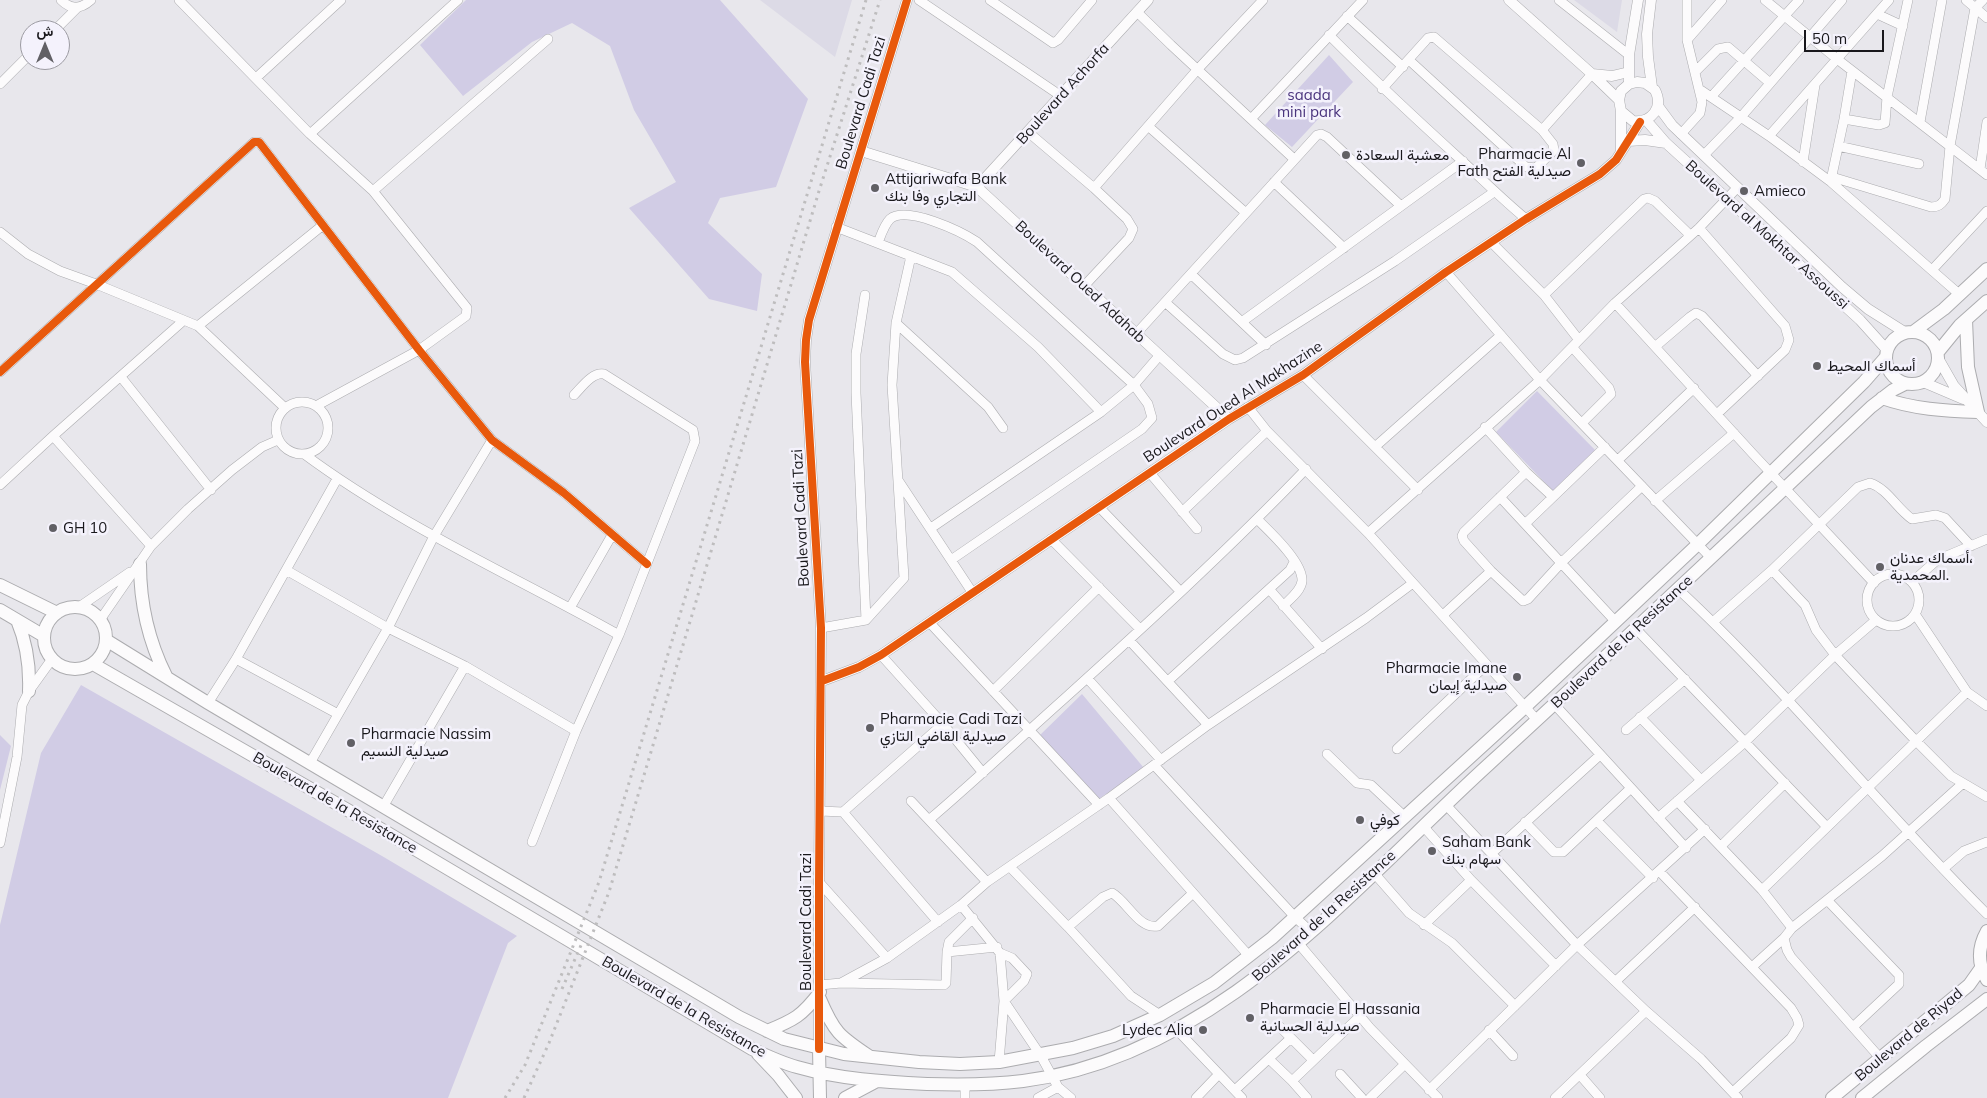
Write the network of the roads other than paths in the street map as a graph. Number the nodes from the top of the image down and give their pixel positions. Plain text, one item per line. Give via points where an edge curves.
1 (62, 0) edge
2 (179, 0) edge
3 (341, 0) edge
4 (458, 0) edge
5 (907, 0) edge
6 (919, 0) edge
7 (990, 0) edge
8 (1092, 0) edge
9 (1148, 0) edge
10 (1263, 0) edge
11 (1363, 0) edge
12 (1509, 0) edge
13 (1559, 0) edge
14 (1638, 0) edge
15 (1651, 0) edge
16 (1687, 0) edge
17 (1722, 0) edge
18 (1765, 0) edge
19 (1799, 0) edge
20 (1842, 0) edge
21 (1889, 0) edge
22 (1908, 0) edge
23 (1942, 0) edge
24 (1966, 0) edge
25 (1983, 0) edge
26 (85, 4) edge
27 (1975, 8) junction
28 (1137, 12) junction
29 (1877, 14) junction
30 (1784, 15) junction
31 (1347, 16) junction
32 (1987, 18) edge
33 (67, 20) edge
34 (1903, 26) junction
35 (1329, 35) junction
36 (1811, 37) junction
37 (548, 39) dead end
38 (1687, 40) junction
39 (1629, 55) junction
40 (1837, 60) junction
41 (1746, 61) junction
42 (1406, 63) junction
43 (20, 64) edge
44 (1198, 70) junction
45 (1852, 71) junction
46 (1629, 72) junction
47 (1695, 72) junction
48 (1592, 74) junction
49 (256, 78) junction
50 (1770, 83) junction
51 (0, 84) edge
52 (1629, 84) junction
53 (1815, 84) junction
54 (1652, 87) junction
55 (1382, 89) junction
56 (1699, 89) junction
57 (1061, 96) junction
58 (1711, 97) junction
59 (1888, 98) junction
60 (1618, 100) junction
61 (1658, 106) junction
62 (1621, 112) junction
63 (1741, 117) junction
64 (1251, 119) junction
65 (1844, 119) junction
66 (1643, 121) junction
67 (1920, 122) junction
68 (1987, 122) edge
69 (1148, 126) junction
70 (1542, 130) junction
71 (1028, 132) junction
72 (310, 134) junction
73 (1681, 134) junction
74 (1769, 136) junction
75 (1628, 141) junction
76 (1666, 143) junction
77 (1838, 146) junction
78 (1950, 146) junction
79 (861, 151) junction
80 (1621, 153) junction
81 (1704, 155) junction
82 (1294, 159) junction
83 (1463, 161) junction
84 (1803, 162) junction
85 (1919, 164) dead end
86 (1984, 172) edge
87 (1831, 179) junction
88 (1274, 182) junction
89 (977, 186) junction
90 (1094, 188) junction
91 (1737, 188) junction
92 (373, 191) junction
93 (1494, 192) junction
94 (1726, 199) junction
95 (1401, 206) junction
96 (1987, 211) edge
97 (1246, 213) junction
98 (1526, 219) junction
99 (323, 224) junction
100 (836, 227) junction
101 (1699, 228) junction
102 (0, 232) edge
103 (1690, 235) junction
104 (1491, 242) junction
105 (878, 243) junction
106 (1344, 248) junction
107 (911, 256) junction
108 (1987, 268) edge
109 (1932, 270) junction
110 (1446, 272) junction
111 (1191, 274) junction
112 (96, 284) junction
113 (1085, 285) junction
114 (1960, 294) junction
115 (866, 295) dead end
116 (1544, 296) junction
117 (1987, 301) edge
118 (1165, 302) junction
119 (1615, 303) junction
120 (1966, 320) junction
121 (184, 321) junction
122 (1243, 321) junction
123 (896, 323) junction
124 (198, 326) junction
125 (1910, 332) junction
126 (1136, 334) junction
127 (1501, 334) junction
128 (1579, 340) junction
129 (1266, 345) junction
130 (1656, 346) junction
131 (1573, 348) junction
132 (419, 350) junction
133 (1886, 354) junction
134 (1938, 355) junction
135 (1159, 356) junction
136 (0, 372) edge
137 (1303, 375) junction
138 (1758, 376) junction
139 (121, 377) junction
140 (1540, 380) junction
141 (1923, 382) junction
142 (1905, 384) junction
143 (1134, 385) junction
144 (1694, 388) junction
145 (574, 395) dead end
146 (1882, 398) junction
147 (1966, 400) junction
148 (316, 406) junction
149 (1248, 407) junction
150 (285, 408) junction
151 (1101, 412) junction
152 (1978, 412) junction
153 (1717, 414) junction
154 (1229, 419) junction
155 (1987, 422) edge
156 (1582, 423) junction
157 (1485, 427) junction
158 (1002, 428) dead end
159 (1267, 431) junction
160 (1734, 433) junction
161 (53, 436) junction
162 (278, 440) junction
163 (492, 440) junction
164 (1376, 446) junction
165 (1605, 446) junction
166 (304, 454) junction
167 (1618, 460) junction
168 (1306, 469) junction
169 (1526, 472) junction
170 (1150, 473) junction
171 (1771, 474) junction
172 (336, 479) junction
173 (898, 479) junction
174 (0, 485) edge
175 (1642, 486) junction
176 (1785, 489) junction
177 (211, 490) junction
178 (1418, 490) junction
179 (1500, 497) junction
180 (1553, 497) junction
181 (1655, 501) junction
182 (1099, 507) junction
183 (1182, 512) junction
184 (1257, 520) junction
185 (1526, 523) junction
186 (1818, 525) junction
187 (931, 528) junction
188 (1197, 529) dead end
189 (1368, 533) junction
190 (612, 535) junction
191 (434, 536) junction
192 (1051, 539) junction
193 (1987, 539) edge
194 (1698, 545) junction
195 (151, 546) junction
196 (1971, 546) junction
197 (1710, 558) junction
198 (951, 560) junction
199 (1294, 562) junction
200 (1562, 562) junction
201 (647, 564) junction
202 (138, 565) junction
203 (286, 570) junction
204 (1772, 570) junction
205 (1491, 571) junction
206 (1912, 582) junction
207 (1413, 583) junction
208 (1874, 583) junction
209 (0, 585) edge
210 (1099, 587) junction
211 (1269, 589) junction
212 (1678, 589) junction
213 (1180, 591) junction
214 (972, 592) junction
215 (1283, 606) junction
216 (79, 608) junction
217 (570, 608) junction
218 (0, 610) edge
219 (57, 613) junction
220 (1915, 614) junction
221 (1443, 615) junction
222 (18, 620) junction
223 (100, 620) junction
224 (866, 620) junction
225 (1876, 620) junction
226 (1615, 621) junction
227 (1714, 621) junction
228 (930, 622) junction
229 (388, 628) junction
230 (821, 628) junction
231 (1636, 629) junction
232 (1140, 630) junction
233 (619, 635) junction
234 (44, 636) junction
235 (106, 640) junction
236 (1129, 640) junction
237 (1322, 649) junction
238 (881, 655) junction
239 (1835, 655) junction
240 (52, 659) junction
241 (236, 659) junction
242 (93, 664) junction
243 (1486, 665) junction
244 (465, 666) junction
245 (166, 676) junction
246 (1086, 678) junction
247 (1685, 679) junction
248 (822, 681) junction
249 (1168, 681) junction
250 (993, 690) junction
251 (29, 691) junction
252 (1967, 692) junction
253 (1788, 699) junction
254 (208, 703) junction
255 (1555, 705) junction
256 (1987, 706) edge
257 (1525, 707) junction
258 (338, 714) junction
259 (1640, 718) junction
260 (1537, 720) junction
261 (943, 724) junction
262 (1208, 725) junction
263 (1030, 730) junction
264 (1626, 730) dead end
265 (576, 731) junction
266 (1746, 742) junction
267 (1917, 742) junction
268 (1398, 749) dead end
269 (1328, 754) dead end
270 (1600, 755) junction
271 (1157, 763) junction
272 (310, 764) junction
273 (983, 773) junction
274 (1701, 780) junction
275 (1785, 783) junction
276 (1962, 784) junction
277 (1630, 788) junction
278 (1870, 788) junction
279 (1986, 795) edge
280 (1109, 798) junction
281 (911, 801) dead end
282 (1677, 801) junction
283 (1099, 805) junction
284 (1446, 805) junction
285 (383, 807) junction
286 (820, 811) junction
287 (843, 812) junction
288 (1405, 816) junction
289 (1658, 818) junction
290 (930, 819) junction
291 (1597, 821) junction
292 (1525, 822) junction
293 (1423, 826) junction
294 (1827, 827) junction
295 (1705, 829) junction
296 (1908, 833) junction
297 (532, 842) dead end
298 (1987, 842) edge
299 (0, 844) edge
300 (1721, 846) junction
301 (1686, 848) junction
302 (1492, 853) junction
303 (1010, 867) junction
304 (1943, 869) junction
305 (1374, 873) junction
306 (1656, 875) junction
307 (1471, 880) junction
308 (819, 882) junction
309 (987, 882) junction
310 (1762, 890) junction
311 (1192, 894) junction
312 (1828, 901) junction
313 (962, 905) junction
314 (1695, 907) junction
315 (1987, 914) edge
316 (1294, 916) junction
317 (973, 918) junction
318 (938, 922) junction
319 (1424, 925) junction
320 (1068, 927) junction
321 (1792, 928) junction
322 (1987, 931) edge
323 (1311, 932) junction
324 (1784, 938) junction
325 (1299, 944) junction
326 (1577, 945) junction
327 (998, 950) junction
328 (947, 952) junction
329 (1249, 956) junction
330 (887, 958) junction
331 (1556, 966) junction
332 (1752, 967) junction
333 (1984, 974) edge
334 (1616, 981) junction
335 (841, 983) junction
336 (820, 992) junction
337 (1987, 999) edge
338 (1004, 1001) junction
339 (1515, 1006) junction
340 (1646, 1011) junction
341 (1160, 1014) junction
342 (1360, 1016) junction
343 (1278, 1025) dead end
344 (1853, 1027) junction
345 (1176, 1029) junction
346 (1490, 1030) junction
347 (767, 1031) junction
348 (1291, 1038) junction
349 (752, 1049) junction
350 (819, 1049) junction
351 (1041, 1056) junction
352 (1513, 1056) dead end
353 (871, 1058) junction
354 (1881, 1059) junction
355 (1270, 1060) junction
356 (1313, 1060) junction
357 (999, 1062) junction
358 (1404, 1065) junction
359 (820, 1072) junction
360 (1219, 1074) junction
361 (1340, 1074) dead end
362 (1580, 1075) junction
363 (877, 1080) junction
364 (1292, 1080) junction
365 (1054, 1081) junction
366 (1235, 1090) junction
367 (1429, 1090) junction
368 (965, 1092) edge
369 (1736, 1095) edge
370 (796, 1098) edge
371 (820, 1098) edge
372 (845, 1098) edge
373 (1038, 1098) edge
374 (1071, 1098) edge
375 (1196, 1098) edge
376 (1242, 1098) edge
377 (1307, 1098) edge
378 (1362, 1098) edge
379 (1370, 1098) edge
380 (1438, 1098) edge
381 (1555, 1098) edge
382 (1600, 1098) edge
383 (1832, 1098) edge
384 (1862, 1098) edge

1 - 26 street via 66,5
2 - 49 street
3 - 49 street
4 - 72 street
5 - 79 street, Boulevard Cadi Tazi
6 - 57 street
7 - 8 street via 1053,43
9 - 28 street, Boulevard Achorfa
10 - 44 street
11 - 31 street
12 - 48 street
13 - 39 street
14 - 39 street
15 - 54 street via 1647,34
16 - 38 street
17 - 38 street
18 - 30 street
19 - 30 street
20 - 36 street
21 - 29 street
22 - 34 street
23 - 67 street
24 - 27 street
25 - 27 street
26 - 33 street
27 - 32 street
27 - 78 street
28 - 44 street
28 - 57 street, Boulevard Achorfa
29 - 34 street
29 - 40 street
30 - 36 street
30 - 41 street
31 - 35 street
31 - 42 street
34 - 59 street
35 - 55 street
35 - 64 street
36 - 40 street
36 - 50 street
37 - 92 street
38 - 47 street
39 - 46 street
40 - 45 street
40 - 53 street
41 - 47 street via 1728,47 1722,47
41 - 50 street
41 - 58 street
42 - 55 street
42 - 70 street via 1428,38 1434,37
42 - 70 street via 1529,168 1536,168 1554,150
43 - 51 street
44 - 64 street
44 - 69 street
45 - 59 street
45 - 65 street
46 - 48 street via 1612,76
46 - 52 street
47 - 56 street
48 - 60 street
48 - 70 street
49 - 72 street
50 - 63 street
52 - 54 street via 1645,83
52 - 60 street
53 - 74 street
53 - 84 street
54 - 61 street via 1657,94
55 - 83 street
56 - 58 street
56 - 73 street via 1700,113
57 - 71 street, Boulevard Achorfa
58 - 63 street
59 - 65 street via 1882,125
59 - 67 street
60 - 62 street
61 - 66 street via 1654,115
61 - 73 street, Boulevard al Mokhtar Assoussi
62 - 66 street via 1633,121
62 - 80 street
63 - 74 street
63 - 81 street
64 - 82 street
65 - 77 street
66 - 75 street, Boulevard Oued Al Makhazine
66 - 76 street, Boulevard al Mokhtar Assoussi
67 - 78 street
68 - 86 street
69 - 90 street
69 - 97 street
71 - 89 street, Boulevard Achorfa
71 - 90 street
72 - 92 street
73 - 81 street, Boulevard al Mokhtar Assoussi
74 - 84 street
75 - 76 street
75 - 80 street, Boulevard Oued Al Makhazine
76 - 94 street, Boulevard al Mokhtar Assoussi
77 - 85 street
77 - 87 street
78 - 86 street
78 - 87 street via 1945,199 1938,207
79 - 89 street, Boulevard Oued Adahab
79 - 100 street, Boulevard Cadi Tazi
80 - 98 street, Boulevard Oued Al Makhazine via 1600,174
81 - 91 street, Boulevard al Mokhtar Assoussi
82 - 88 street
82 - 95 street via 1317,135 1324,134
83 - 93 street
83 - 95 street
84 - 87 street
87 - 109 street
88 - 97 street
88 - 106 street
89 - 113 street, Boulevard Oued Adahab
90 - 113 street via 1127,219 1133,229 1129,238
91 - 94 street
91 - 125 street, Boulevard al Mokhtar Assoussi via 1868,309
92 - 132 street via 467,308 466,316
93 - 98 street
93 - 129 street
94 - 101 street
94 - 133 street, Boulevard al Mokhtar Assoussi via 1860,320
95 - 106 street
96 - 109 street
97 - 111 street
98 - 104 street, Boulevard Oued Al Makhazine
99 - 112 street via 259,142 254,142
99 - 124 street
99 - 132 street
100 - 105 street
100 - 230 street, Boulevard Cadi Tazi via 809,320 805,362
101 - 103 street
101 - 138 street via 1789,333 1785,350
102 - 112 street via 28,254 60,271
103 - 116 street via 1655,202 1644,199
103 - 119 street
104 - 110 street, Boulevard Oued Al Makhazine
104 - 116 street
105 - 107 street
105 - 143 street via 885,227 896,216 918,217 964,234 977,242
106 - 122 street
107 - 123 street
107 - 151 street via 952,272 1038,347
108 - 114 main road
109 - 114 street
110 - 127 street
110 - 137 street, Boulevard Oued Al Makhazine
111 - 118 street
111 - 122 street
112 - 121 street
112 - 136 street
113 - 126 street, Boulevard Oued Adahab
114 - 125 main road
115 - 224 street via 856,354
116 - 128 street
117 - 120 main road
118 - 126 street
118 - 129 street via 1229,358 1243,358
119 - 128 street
119 - 130 street
120 - 134 main road
120 - 152 main road via 1968,367
121 - 124 street
121 - 139 street
122 - 129 street
123 - 158 street via 988,407
123 - 173 street via 892,385
124 - 150 street
125 - 133 main road via 1891,342
125 - 134 main road via 1929,338
126 - 135 street, Boulevard Oued Adahab
127 - 140 street
127 - 164 street
128 - 131 street
130 - 138 street via 1696,313
130 - 144 street
131 - 140 street
131 - 156 street via 1611,394
132 - 148 street
132 - 163 street
133 - 142 main road via 1891,374
133 - 171 main road, Boulevard de la Resistance via 1864,382
134 - 141 main road via 1934,372
134 - 147 street via 1954,386
135 - 143 street
135 - 154 street, Boulevard Oued Adahab
137 - 149 street, Boulevard Oued Al Makhazine
137 - 164 street
138 - 153 street
139 - 161 street
139 - 177 street
140 - 156 street
140 - 157 street
141 - 142 main road
141 - 147 street
142 - 146 main road, Boulevard de la Resistance
143 - 151 street
143 - 198 street via 1148,404 1152,418 1142,429
144 - 153 street
144 - 167 street
145 - 201 street via 594,375 604,374 693,430 695,441
146 - 152 main road via 1926,409
146 - 176 main road, Boulevard de la Resistance
147 - 152 street
148 - 150 street via 297,403
148 - 166 street via 327,420 326,437 322,445
149 - 154 street, Boulevard Oued Al Makhazine
149 - 159 street
150 - 162 street via 276,424
151 - 187 street
152 - 155 street
153 - 160 street
154 - 170 street, Boulevard Oued Al Makhazine
156 - 165 street
157 - 169 street
157 - 178 street
159 - 168 street
159 - 183 street
160 - 171 street
160 - 181 street
161 - 174 street
161 - 195 street
162 - 166 street via 295,453
162 - 177 street via 251,455
163 - 190 street via 564,493
163 - 191 street
164 - 178 street
165 - 167 street
165 - 180 street
166 - 172 street
167 - 175 street
168 - 184 street
168 - 189 street
169 - 179 street
169 - 180 street
170 - 182 street, Boulevard Oued Al Makhazine
170 - 183 street
171 - 176 street
171 - 194 main road, Boulevard de la Resistance
172 - 191 street
172 - 203 street
173 - 187 street
173 - 224 street via 904,578
175 - 181 street
175 - 200 street
176 - 186 street
176 - 197 main road, Boulevard de la Resistance
177 - 195 street
178 - 189 street
179 - 185 street
179 - 205 street via 1462,536
180 - 185 street
181 - 194 street
182 - 192 street, Boulevard Oued Al Makhazine
182 - 213 street
183 - 188 street
184 - 199 street via 1289,552
184 - 213 street
185 - 200 street
186 - 196 street via 1858,487 1870,483 1881,489 1912,519 1936,515 1945,518
186 - 204 street
186 - 208 street
187 - 198 street
189 - 207 street
190 - 201 street
190 - 217 street
191 - 217 street
191 - 229 street
192 - 210 street
192 - 214 street, Boulevard Oued Al Makhazine
193 - 196 street
194 - 197 street
194 - 226 main road, Boulevard de la Resistance
195 - 202 street
196 - 206 street via 1937,560
197 - 212 main road, Boulevard de la Resistance
198 - 214 street
199 - 211 street via 1290,570
199 - 215 street via 1302,582
200 - 205 street via 1523,601
200 - 226 street
201 - 233 street
202 - 216 street
202 - 223 street
202 - 245 main road via 144,616
203 - 229 street
203 - 241 street
204 - 227 street
204 - 239 street via 1805,605 1816,630
205 - 221 street
206 - 208 street via 1893,574
206 - 220 street via 1919,601
207 - 221 street
207 - 237 street
208 - 225 street via 1867,599
209 - 219 main road
210 - 232 street
210 - 250 street
211 - 215 street
211 - 249 street
212 - 227 street
212 - 231 main road, Boulevard de la Resistance
213 - 232 street
214 - 228 street, Boulevard Oued Al Makhazine
215 - 237 street
216 - 219 main road
216 - 223 main road
217 - 233 street
218 - 222 main road
219 - 234 main road via 46,627
220 - 225 street via 1900,625 1891,626
220 - 252 street
221 - 243 street
222 - 234 main road
222 - 251 main road via 28,655
223 - 235 main road
224 - 230 street
225 - 239 street
226 - 257 main road, Boulevard de la Resistance
227 - 253 street
228 - 238 street, Boulevard Oued Al Makhazine
228 - 250 street
229 - 244 street
229 - 258 street
230 - 248 street, Boulevard Cadi Tazi
231 - 247 street
231 - 255 main road, Boulevard de la Resistance
232 - 236 street
233 - 265 street
234 - 240 main road
235 - 242 main road via 100,657
235 - 245 main road, Boulevard de la Resistance
236 - 246 street
236 - 249 street
237 - 262 street
238 - 248 street, Boulevard Oued Al Makhazine via 859,668
238 - 261 street
239 - 253 street
239 - 267 street
240 - 242 main road via 67,668 85,668
240 - 251 street
241 - 254 street
241 - 258 street
242 - 349 main road, Boulevard de la Resistance via 395,837
243 - 257 street
243 - 268 street
244 - 265 street
244 - 285 street
245 - 254 main road, Boulevard de la Resistance
246 - 263 street
246 - 271 street
247 - 259 street
247 - 266 street
248 - 286 street, Boulevard Cadi Tazi
249 - 262 street
250 - 263 street
251 - 299 street via 22,705 17,757
252 - 256 street
252 - 267 street
253 - 266 street
253 - 278 street
254 - 272 main road, Boulevard de la Resistance
255 - 260 main road, Boulevard de la Resistance
255 - 270 street
257 - 260 street
257 - 288 main road, Boulevard de la Resistance
258 - 272 street
259 - 264 street
259 - 274 street
260 - 284 main road, Boulevard de la Resistance
261 - 273 street
261 - 287 street
262 - 271 street
263 - 273 street
263 - 283 street
265 - 297 street
266 - 274 street
266 - 275 street
267 - 276 street
267 - 278 street
269 - 288 street via 1357,783 1371,786
270 - 277 street
270 - 292 street
271 - 280 street
271 - 316 street
272 - 285 main road, Boulevard de la Resistance
273 - 290 street
274 - 282 street
275 - 294 street
275 - 300 street
276 - 279 street
276 - 296 street
277 - 289 street
277 - 291 street
278 - 294 street
278 - 296 street
280 - 283 street
280 - 311 street
281 - 290 street
282 - 289 street
282 - 295 street
283 - 303 street
284 - 293 main road, Boulevard de la Resistance
284 - 302 street
285 - 347 main road, Boulevard de la Resistance
286 - 287 street
286 - 308 street, Boulevard Cadi Tazi
287 - 318 street
288 - 316 main road, Boulevard de la Resistance
289 - 301 street
290 - 309 street
291 - 292 street via 1567,850 1558,853
291 - 306 street
292 - 302 street
293 - 305 main road, Boulevard de la Resistance
293 - 307 street
294 - 310 street
295 - 300 street
295 - 301 street
296 - 304 street
296 - 312 street
298 - 304 street via 1964,851
300 - 310 street
301 - 306 street
302 - 326 street
303 - 309 street
303 - 320 street
304 - 315 street
305 - 319 street
305 - 323 main road, Boulevard de la Resistance
306 - 314 street
306 - 326 street
307 - 319 street
307 - 331 street
308 - 330 street
308 - 336 street, Boulevard Cadi Tazi
309 - 313 street
310 - 321 street
311 - 320 street via 1158,926 1146,925 1112,893
311 - 329 street
312 - 321 street
312 - 344 street via 1899,975 1899,984
313 - 317 street
313 - 318 street
314 - 332 street
314 - 334 street
316 - 323 street
316 - 329 main road, Boulevard de la Resistance
317 - 327 street
317 - 328 street via 949,942
318 - 330 street
319 - 339 street via 1452,943
320 - 341 street via 1131,996
321 - 324 street
322 - 333 main road via 1980,948
323 - 325 main road, Boulevard de la Resistance
324 - 332 street
324 - 344 street via 1791,957
325 - 342 street
325 - 345 main road, Boulevard de la Resistance via 1245,987
326 - 331 street
326 - 334 street
327 - 328 street
327 - 338 street
327 - 338 street via 1012,958 1027,974
328 - 335 street via 944,985
329 - 341 main road, Boulevard de la Resistance via 1214,983
330 - 335 street
331 - 339 street
332 - 369 street via 1791,1008 1799,1025 1791,1038
333 - 354 main road, Boulevard de Riyad
334 - 340 street
335 - 336 street
336 - 347 main road via 798,1017
336 - 350 street, Boulevard Cadi Tazi
336 - 353 main road via 836,1031
337 - 384 main road, Boulevard de Riyad
338 - 351 street
338 - 357 street
339 - 346 street
340 - 362 street
340 - 369 street
341 - 351 main road, Boulevard de la Resistance via 1113,1036
342 - 356 street
342 - 358 street
343 - 348 street
344 - 354 street
345 - 360 street
345 - 365 main road, Boulevard de la Resistance
346 - 352 street
346 - 367 street
347 - 350 main road, Boulevard de la Resistance
348 - 355 street
348 - 356 street
349 - 359 main road, Boulevard de la Resistance via 796,1067
349 - 370 main road
350 - 353 main road, Boulevard de la Resistance
350 - 359 main road, Boulevard Cadi Tazi
351 - 357 main road, Boulevard de la Resistance
351 - 365 street
353 - 357 main road, Boulevard de la Resistance via 960,1064
354 - 383 main road, Boulevard de Riyad
355 - 364 street
355 - 366 street
356 - 364 street
358 - 367 street
358 - 379 street
359 - 363 main road, Boulevard de la Resistance
359 - 371 main road, Boulevard Cadi Tazi
360 - 366 street
360 - 375 street
361 - 378 street
362 - 381 street
362 - 382 street
363 - 368 main road, Boulevard de la Resistance
363 - 372 main road
364 - 377 street
365 - 368 main road, Boulevard de la Resistance via 1025,1081
365 - 373 street
365 - 374 street
366 - 376 street
367 - 380 street

